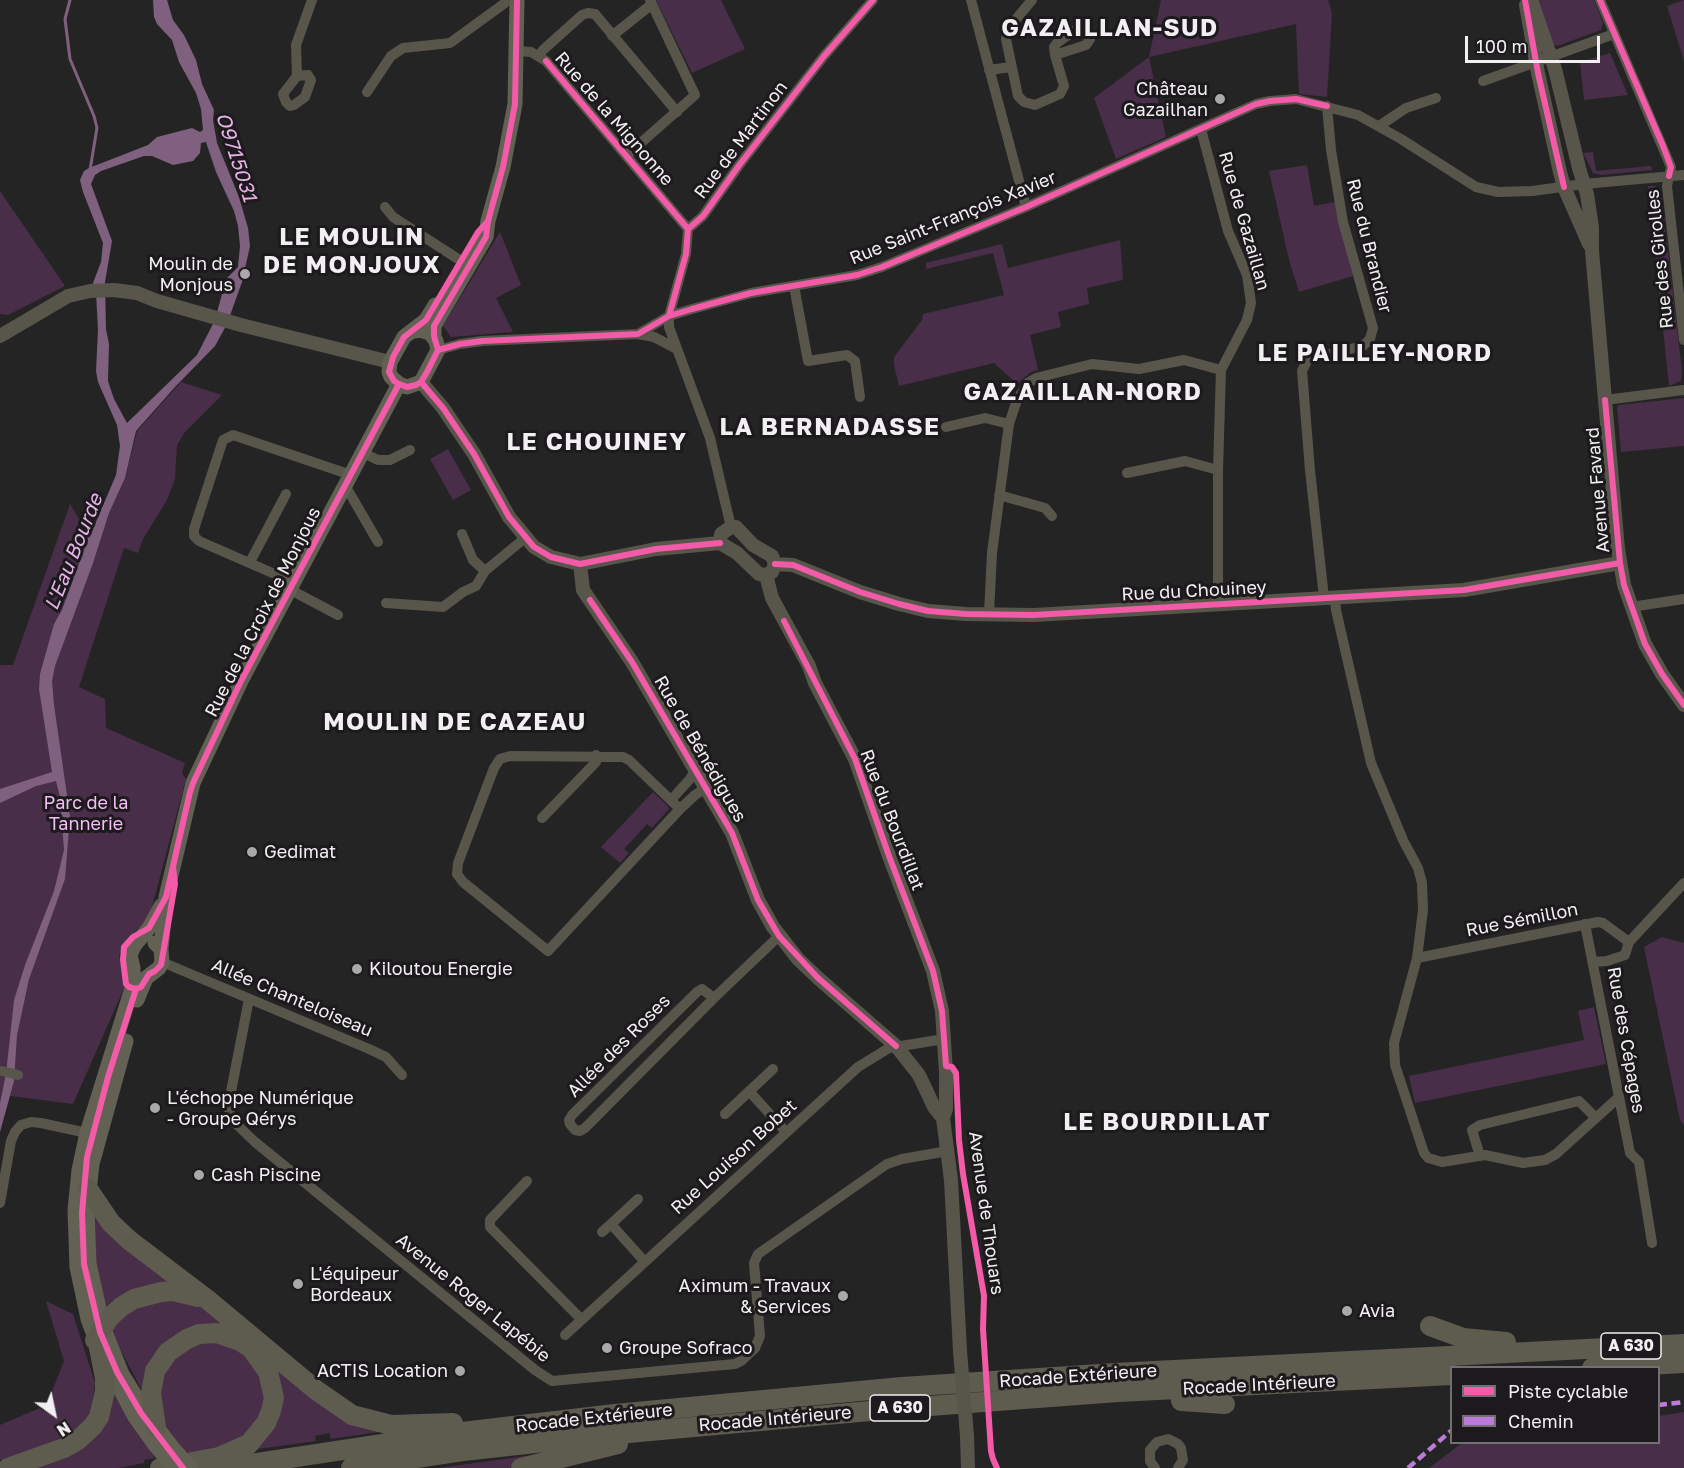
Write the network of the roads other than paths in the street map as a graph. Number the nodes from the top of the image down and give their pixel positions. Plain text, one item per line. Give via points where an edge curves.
1 (312, 0) edge
2 (873, 0) edge
3 (971, 0) edge
4 (1032, 0) edge
5 (1525, 0) edge
6 (1531, 0) edge
7 (1600, 0) edge
8 (510, 2) edge
9 (651, 2) edge
10 (1614, 34) junction
11 (612, 36) junction
12 (517, 51) junction
13 (1055, 55) dead end
14 (539, 56) junction
15 (1550, 57) junction
16 (1535, 62) junction
17 (1011, 67) junction
18 (989, 70) junction
19 (297, 76) dead end
20 (1483, 81) dead end
21 (367, 92) dead end
22 (1437, 98) dead end
23 (1327, 106) junction
24 (677, 112) junction
25 (1378, 126) junction
26 (1201, 129) junction
27 (626, 156) junction
28 (1684, 175) edge
29 (1669, 176) junction
30 (1584, 184) junction
31 (1564, 187) junction
32 (385, 207) dead end
33 (1026, 207) junction
34 (688, 229) junction
35 (1592, 251) junction
36 (465, 263) junction
37 (794, 286) junction
38 (1681, 286) edge
39 (669, 316) junction
40 (414, 331) junction
41 (638, 334) junction
42 (0, 336) edge
43 (1684, 340) edge
44 (436, 343) junction
45 (677, 350) junction
46 (390, 362) junction
47 (1221, 370) junction
48 (421, 382) junction
49 (399, 384) junction
50 (1684, 390) edge
51 (860, 397) dead end
52 (1605, 400) junction
53 (1009, 424) junction
54 (946, 427) dead end
55 (410, 450) dead end
56 (363, 453) junction
57 (1218, 470) junction
58 (1127, 473) dead end
59 (351, 475) junction
60 (344, 489) junction
61 (286, 494) dead end
62 (999, 495) junction
63 (1052, 516) dead end
64 (731, 527) junction
65 (462, 534) dead end
66 (525, 538) junction
67 (378, 542) dead end
68 (720, 543) junction
69 (249, 562) junction
70 (1620, 563) junction
71 (580, 564) junction
72 (776, 564) junction
73 (485, 571) junction
74 (766, 575) junction
75 (291, 586) junction
76 (1330, 598) junction
77 (1684, 599) edge
78 (386, 603) dead end
79 (1218, 604) junction
80 (1631, 607) junction
81 (989, 614) junction
82 (338, 615) dead end
83 (1684, 705) edge
84 (596, 755) junction
85 (695, 771) junction
86 (706, 788) junction
87 (671, 800) junction
88 (680, 809) junction
89 (542, 818) dead end
90 (1684, 883) edge
91 (166, 897) junction
92 (1585, 924) junction
93 (779, 936) junction
94 (139, 942) junction
95 (1629, 942) junction
96 (161, 956) junction
97 (1417, 958) junction
98 (1594, 962) junction
99 (133, 968) junction
100 (149, 974) junction
101 (714, 998) junction
102 (249, 999) junction
103 (944, 1039) junction
104 (896, 1046) junction
105 (773, 1069) dead end
106 (2, 1071) dead end
107 (18, 1074) dead end
108 (402, 1075) dead end
109 (749, 1091) junction
110 (1618, 1096) junction
111 (725, 1114) dead end
112 (943, 1118) junction
113 (1596, 1118) junction
114 (102, 1122) junction
115 (786, 1132) junction
116 (87, 1133) junction
117 (948, 1151) junction
118 (1480, 1156) junction
119 (527, 1181) dead end
120 (88, 1189) junction
121 (638, 1198) dead end
122 (0, 1203) edge
123 (611, 1224) junction
124 (602, 1232) dead end
125 (1652, 1243) dead end
126 (644, 1261) junction
127 (208, 1300) junction
128 (580, 1319) junction
129 (1430, 1326) dead end
130 (564, 1335) dead end
131 (99, 1338) junction
132 (1684, 1344) edge
133 (1579, 1349) junction
134 (1170, 1357) dead end
135 (1684, 1364) edge
136 (1638, 1366) edge
137 (1089, 1375) junction
138 (1450, 1375) edge
139 (1047, 1397) junction
140 (1225, 1404) dead end
141 (758, 1420) junction
142 (482, 1430) junction
143 (159, 1438) junction
144 (8, 1468) edge
145 (160, 1468) edge
146 (174, 1468) edge
147 (190, 1468) edge
148 (224, 1468) edge
149 (351, 1468) edge
150 (521, 1468) edge
151 (968, 1468) edge
152 (1155, 1468) edge
153 (1178, 1468) edge

1 - 19 street via 296,45
2 - 34 street, Rue de Martinon via 824,56 703,216
3 - 18 street
4 - 17 street via 1007,31
5 - 16 street, Avenue Favard
6 - 15 street, Avenue Favard
7 - 10 street, Rue des Girolles
8 - 12 main road
8 - 21 street via 450,43 403,48 391,56
9 - 11 street
9 - 24 street via 695,95
10 - 15 street
10 - 29 street, Rue des Girolles via 1671,167
11 - 14 street via 595,14 588,12
11 - 24 street
12 - 14 street, Rue de la Mignonne
12 - 36 main road via 514,114 503,167 488,221 478,232
13 - 17 street via 1064,86 1060,94 1035,105 1018,96
14 - 27 street, Rue de la Mignonne
15 - 16 street
15 - 30 street, Avenue Favard
16 - 20 street
16 - 31 street, Avenue Favard
17 - 18 street
18 - 33 street
22 - 25 street via 1406,108
23 - 25 street, Rue Saint-François Xavier
23 - 26 street, Rue Saint-François Xavier via 1296,99 1270,101
23 - 76 street, Rue du Brandier via 1343,222 1372,328 1370,339 1363,346 1308,359 1302,371 1310,470
24 - 27 street
25 - 31 street, Rue Saint-François Xavier via 1476,187 1498,192
26 - 33 street, Rue Saint-François Xavier
26 - 47 street, Rue de Gazaillan via 1228,231 1251,291 1248,320
27 - 34 street, Rue de la Mignonne
28 - 29 street, Rue Saint-François Xavier
29 - 30 street, Rue Saint-François Xavier
29 - 38 street, Rue des Girolles via 1667,186
30 - 31 street, Rue Saint-François Xavier
30 - 35 street, Avenue Favard
31 - 35 street, Avenue Favard
32 - 36 street via 393,217
33 - 37 street, Rue Saint-François Xavier via 882,267
34 - 39 street via 686,254
35 - 52 street, Avenue Favard
36 - 40 main road via 426,321
36 - 44 main road via 435,326
37 - 39 street, Rue Saint-François Xavier
37 - 51 street via 808,361 847,355 855,361
38 - 43 street, Rue des Girolles
39 - 41 street, Rue Saint-François Xavier
39 - 45 street
40 - 44 main road via 426,331
40 - 46 main road via 404,337
41 - 44 street, Rue Saint-François Xavier
41 - 45 street, Rue Saint-François Xavier via 654,337
42 - 46 street via 68,296 137,292 241,325
44 - 48 main road
45 - 64 street via 710,438
46 - 49 main road via 389,372
47 - 53 street via 1184,360 1139,369 1082,366 1028,383
47 - 57 street, Rue de Gazaillan
48 - 49 main road via 410,387
48 - 66 street via 458,429
49 - 56 main road, Rue de la Croix de Monjous
50 - 52 street
52 - 70 street, Avenue Favard
53 - 54 street via 985,418
53 - 62 street
55 - 56 street via 390,460 378,460
56 - 59 main road, Rue de la Croix de Monjous
57 - 58 street via 1185,461
57 - 79 street, Rue de Gazaillan
59 - 60 main road, Rue de la Croix de Monjous
59 - 69 street via 237,437 226,437 193,532 199,541
60 - 67 street
60 - 75 main road, Rue de la Croix de Monjous
61 - 69 street
62 - 63 street via 1045,508
62 - 81 street
64 - 68 street via 721,534
64 - 72 street via 772,556
65 - 73 street via 473,560
66 - 71 street via 551,557
66 - 73 street
68 - 71 street via 656,549
68 - 74 street via 759,574
69 - 75 street
70 - 76 street, Rue du Chouiney via 1464,590
70 - 80 street, Avenue Favard
71 - 85 street, Rue de Bénédigues via 583,590 632,662
72 - 74 street
72 - 81 street, Rue du Chouiney via 793,565 822,579 899,604 951,614
73 - 78 street via 477,586 443,607
74 - 103 street, Rue du Bourdillat via 772,598 855,759 933,971
75 - 82 street
75 - 91 main road, Rue de la Croix de Monjous via 194,783
76 - 79 street, Rue du Chouiney
76 - 97 street, Rue du Brandier via 1371,763 1422,883
77 - 80 street
79 - 81 street, Rue du Chouiney
80 - 83 street, Avenue Favard via 1645,644
84 - 87 street via 629,760
84 - 88 street via 500,759 458,863 457,874 463,882 548,951
84 - 89 street via 596,762
85 - 86 street, Rue de Bénédigues
85 - 87 street
86 - 88 street
86 - 93 street, Rue de Bénédigues via 737,844 758,900
87 - 88 street
90 - 95 street, Rue des Cépages
91 - 94 main road, Rue de la Croix de Monjous
91 - 96 main road, Rue de la Croix de Monjous
92 - 95 street, Rue Sémillon via 1603,923
92 - 97 street, Rue Sémillon
92 - 98 street
93 - 101 street, Allée des Roses
93 - 104 street, Rue de Bénédigues via 818,978
94 - 96 main road via 150,940
94 - 99 main road via 130,955
95 - 98 street, Rue des Cépages via 1625,955
96 - 100 main road via 159,968
96 - 102 street, Allée Chanteloiseau
97 - 118 street, Rue du Brandier via 1394,1043 1395,1065 1428,1158 1442,1162
98 - 110 street, Rue des Cépages
99 - 100 main road
99 - 116 main road via 133,985
100 - 114 main road
101 - 101 street, Allée des Roses via 585,1128 575,1130 570,1124 572,1115 697,992 702,989
102 - 108 street, Allée Chanteloiseau via 369,1048 386,1057
102 - 117 street, Avenue Roger Lapébie via 228,1107 233,1121 552,1381 741,1361 755,1348 760,1336 754,1263 758,1254 887,1164
103 - 104 street, Rue Louison Bobet
103 - 112 street, Avenue de Thouars
104 - 112 street, Rue de Bénédigues via 919,1075
104 - 115 street, Rue Louison Bobet via 858,1067
105 - 109 street
106 - 107 street
109 - 111 street
109 - 115 street
110 - 113 street
110 - 125 street, Rue des Cépages via 1630,1153 1639,1162
112 - 117 street, Avenue de Thouars
113 - 118 street via 1545,1160 1523,1163 1494,1155
113 - 118 street via 1579,1101 1480,1125 1472,1130
114 - 116 street
114 - 120 main road
115 - 126 street, Rue Louison Bobet
116 - 122 street via 41,1123 21,1125 11,1141
116 - 131 main road via 75,1210 76,1258 80,1283
117 - 151 street, Avenue de Thouars, bridge
119 - 128 street via 490,1220 490,1227
120 - 127 highway via 117,1229
120 - 131 main road via 89,1263
121 - 123 street
123 - 124 street
123 - 126 street
126 - 128 street, Rue Louison Bobet
127 - 131 highway via 173,1291 134,1299 121,1306
127 - 142 highway via 352,1415 391,1425 462,1423
128 - 130 street, Rue Louison Bobet
129 - 133 highway via 1462,1338 1553,1340
131 - 143 main road
131 - 143 main road via 135,1417
131 - 144 highway via 105,1391 93,1426 63,1448
132 - 133 highway, Rocade Extérieure / A 630
133 - 137 highway, Rocade Extérieure / A 630
134 - 137 highway via 1112,1363
135 - 136 highway, A 630
137 - 142 highway, Rocade Extérieure / A 630 via 777,1398
138 - 139 highway, Rocade Intérieure / A 630
139 - 140 highway
139 - 141 highway, Rocade Intérieure / A 630
141 - 149 highway, Rocade Intérieure / A 630 via 463,1451
141 - 150 highway via 620,1444
142 - 148 highway, Rocade Extérieure / A 630
143 - 145 highway via 151,1393 155,1371 168,1352 187,1339 217,1333 240,1341 256,1354 268,1372 274,1398 266,1423 249,1444 219,1456
143 - 146 main road, bridge
143 - 147 main road, bridge
152 - 153 street via 1150,1450 1157,1442 1168,1439 1181,1448 1183,1460

